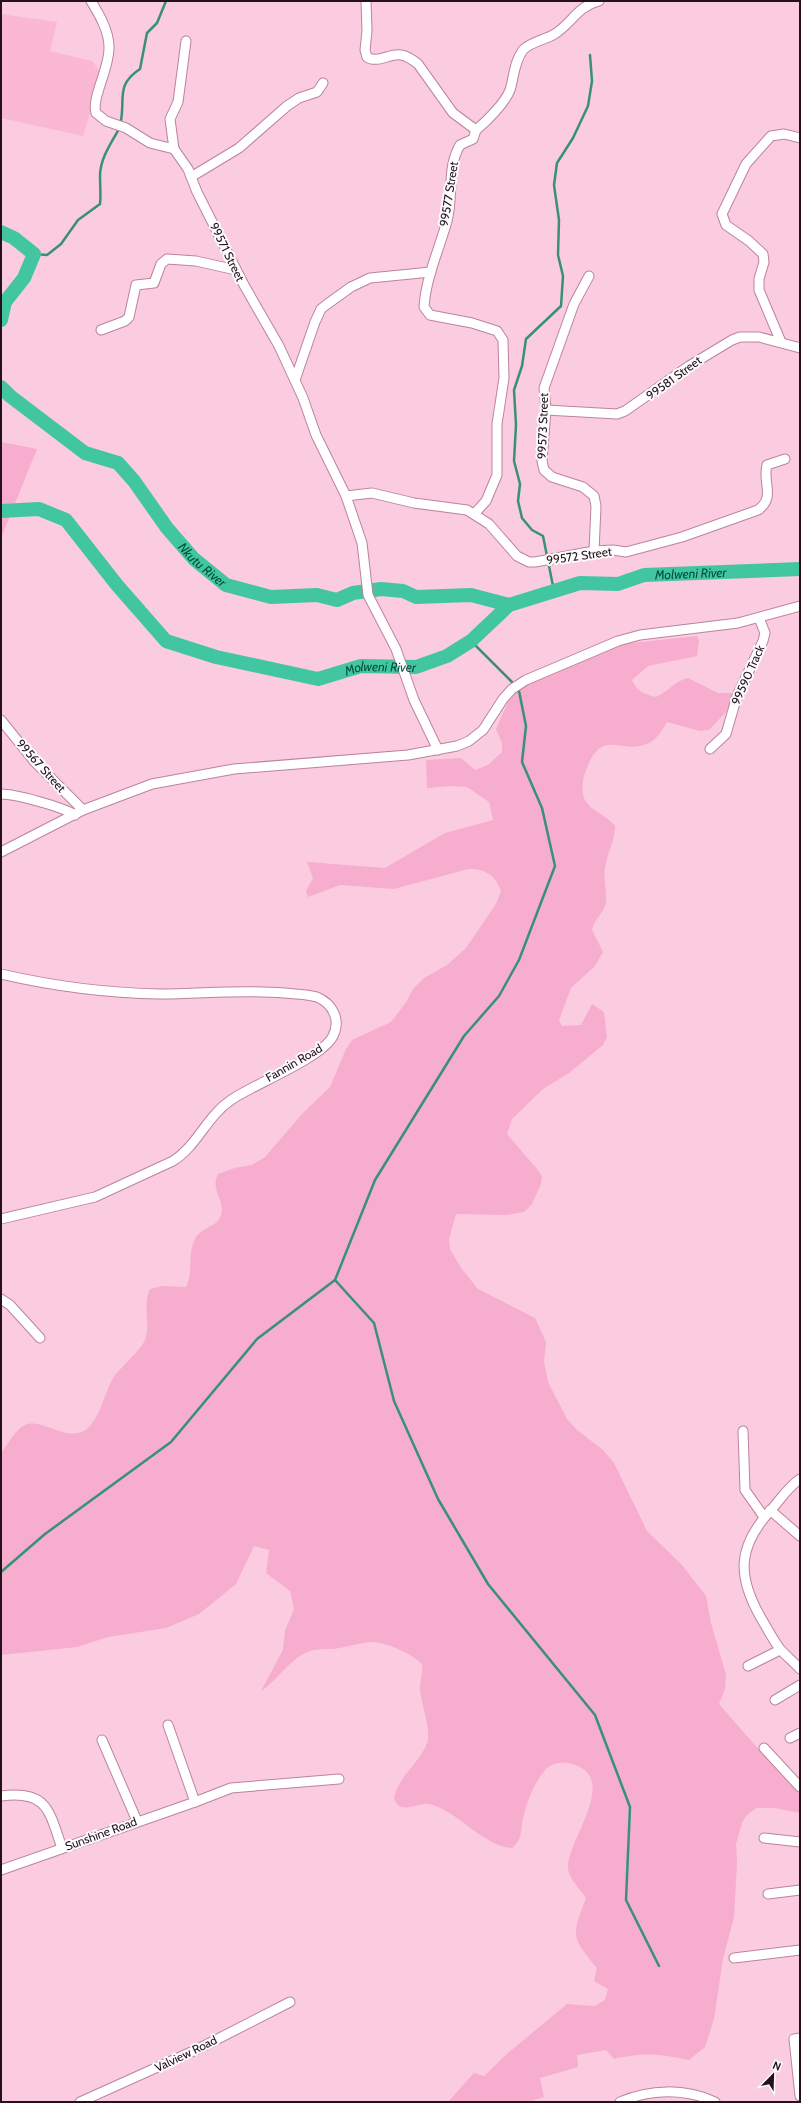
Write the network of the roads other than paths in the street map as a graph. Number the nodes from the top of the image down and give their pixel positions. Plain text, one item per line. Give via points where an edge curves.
1 (92, 1) edge
2 (366, 1) edge
3 (599, 1) edge
4 (186, 41) dead end
5 (323, 83) dead end
6 (476, 130) junction
7 (800, 138) edge
8 (174, 149) junction
9 (191, 177) junction
10 (236, 270) junction
11 (431, 272) junction
12 (588, 276) dead end
13 (101, 330) dead end
14 (781, 342) junction
15 (800, 348) edge
16 (294, 380) junction
17 (546, 410) junction
18 (785, 459) dead end
19 (346, 496) junction
20 (474, 513) junction
21 (594, 551) junction
22 (800, 606) edge
23 (759, 618) junction
24 (1, 720) edge
25 (710, 748) dead end
26 (438, 750) junction
27 (1, 794) edge
28 (79, 812) junction
29 (1, 852) edge
30 (1, 974) edge
31 (1, 1219) edge
32 (1, 1299) edge
33 (40, 1338) dead end
34 (743, 1430) dead end
35 (800, 1479) edge
36 (767, 1514) junction
37 (800, 1536) edge
38 (780, 1650) junction
39 (748, 1666) dead end
40 (800, 1669) edge
41 (800, 1685) edge
42 (776, 1700) dead end
43 (168, 1725) dead end
44 (800, 1733) edge
45 (790, 1738) dead end
46 (102, 1740) dead end
47 (764, 1748) dead end
48 (339, 1779) dead end
49 (800, 1787) edge
50 (1, 1796) edge
51 (194, 1799) junction
52 (137, 1821) junction
53 (764, 1838) dead end
54 (800, 1842) edge
55 (62, 1848) junction
56 (1, 1870) edge
57 (800, 1890) edge
58 (768, 1894) dead end
59 (800, 1950) edge
60 (734, 1958) dead end
61 (290, 2002) dead end
62 (797, 2039) edge
63 (800, 2096) edge
64 (80, 2102) edge
65 (620, 2102) edge
66 (715, 2102) edge

1 - 8 street via 110,45 106,70 95,100 96,113 106,121 126,128 150,143
2 - 6 street via 367,57 376,60 401,55 414,61 453,113
3 - 6 street, 99577 Street via 582,7 555,34 523,50 515,66 509,92
4 - 8 street via 178,102 170,119
5 - 9 street via 317,92 299,98 287,106 239,148
6 - 11 street, 99577 Street via 472,139 462,143 456,152 450,177 448,217
7 - 14 street via 784,134 771,136 746,164 722,216 730,229 763,254 759,290
8 - 9 street, 99571 Street
9 - 10 street, 99571 Street
10 - 13 street via 196,261 167,259 161,264 154,283 136,285 129,316 122,322
10 - 16 street, 99571 Street via 279,346
11 - 16 street via 370,278 326,305 321,309 315,322
11 - 20 street, 99577 Street via 424,307 427,313 472,323 497,332 501,336 504,378 497,424 497,475 486,501
12 - 17 street, 99573 Street via 574,304 546,380
14 - 15 street, 99581 Street
14 - 17 street, 99581 Street via 747,336 732,340 689,366 626,411 617,414
16 - 19 street, 99571 Street via 316,435
17 - 21 street, 99573 Street via 542,466 552,477 583,487 594,496
18 - 21 street, 99572 Street via 767,465 769,495 758,510 667,542 626,552
19 - 20 street, 99572 Street via 372,493 414,503 459,508
19 - 26 street, 99571 Street via 362,543 367,591
20 - 21 street, 99572 Street via 489,524 517,556 529,562 578,556
22 - 23 street
23 - 25 street, 99590 Track via 765,633 763,641 737,696 726,734
23 - 26 street via 720,626 640,635 618,641 526,680 503,699 484,730 469,741
24 - 28 street, 99567 Street
26 - 28 street via 408,755 226,771 152,784
27 - 28 street, 99567 Street
28 - 29 street
30 - 31 street, Fannin Road via 55,986 126,992 271,992 305,995 316,997 329,1005 336,1019 336,1027 328,1043 230,1100 212,1116 184,1152 173,1161 95,1197
32 - 33 street via 10,1305
34 - 36 street via 745,1490
35 - 36 street
36 - 37 street
36 - 38 street via 751,1534 745,1554 746,1588
38 - 39 street
38 - 40 street
41 - 42 street
43 - 51 street
44 - 45 street
46 - 52 street
47 - 49 street
48 - 51 street, Sunshine Road via 231,1788
50 - 55 street via 23,1795 43,1804 51,1816
51 - 52 street, Sunshine Road
52 - 55 street, Sunshine Road
53 - 54 street
55 - 56 street, Sunshine Road
57 - 58 street
59 - 60 street
61 - 64 street, Valview Road via 200,2048
62 - 63 street
65 - 66 street via 645,2093 658,2092 693,2095

